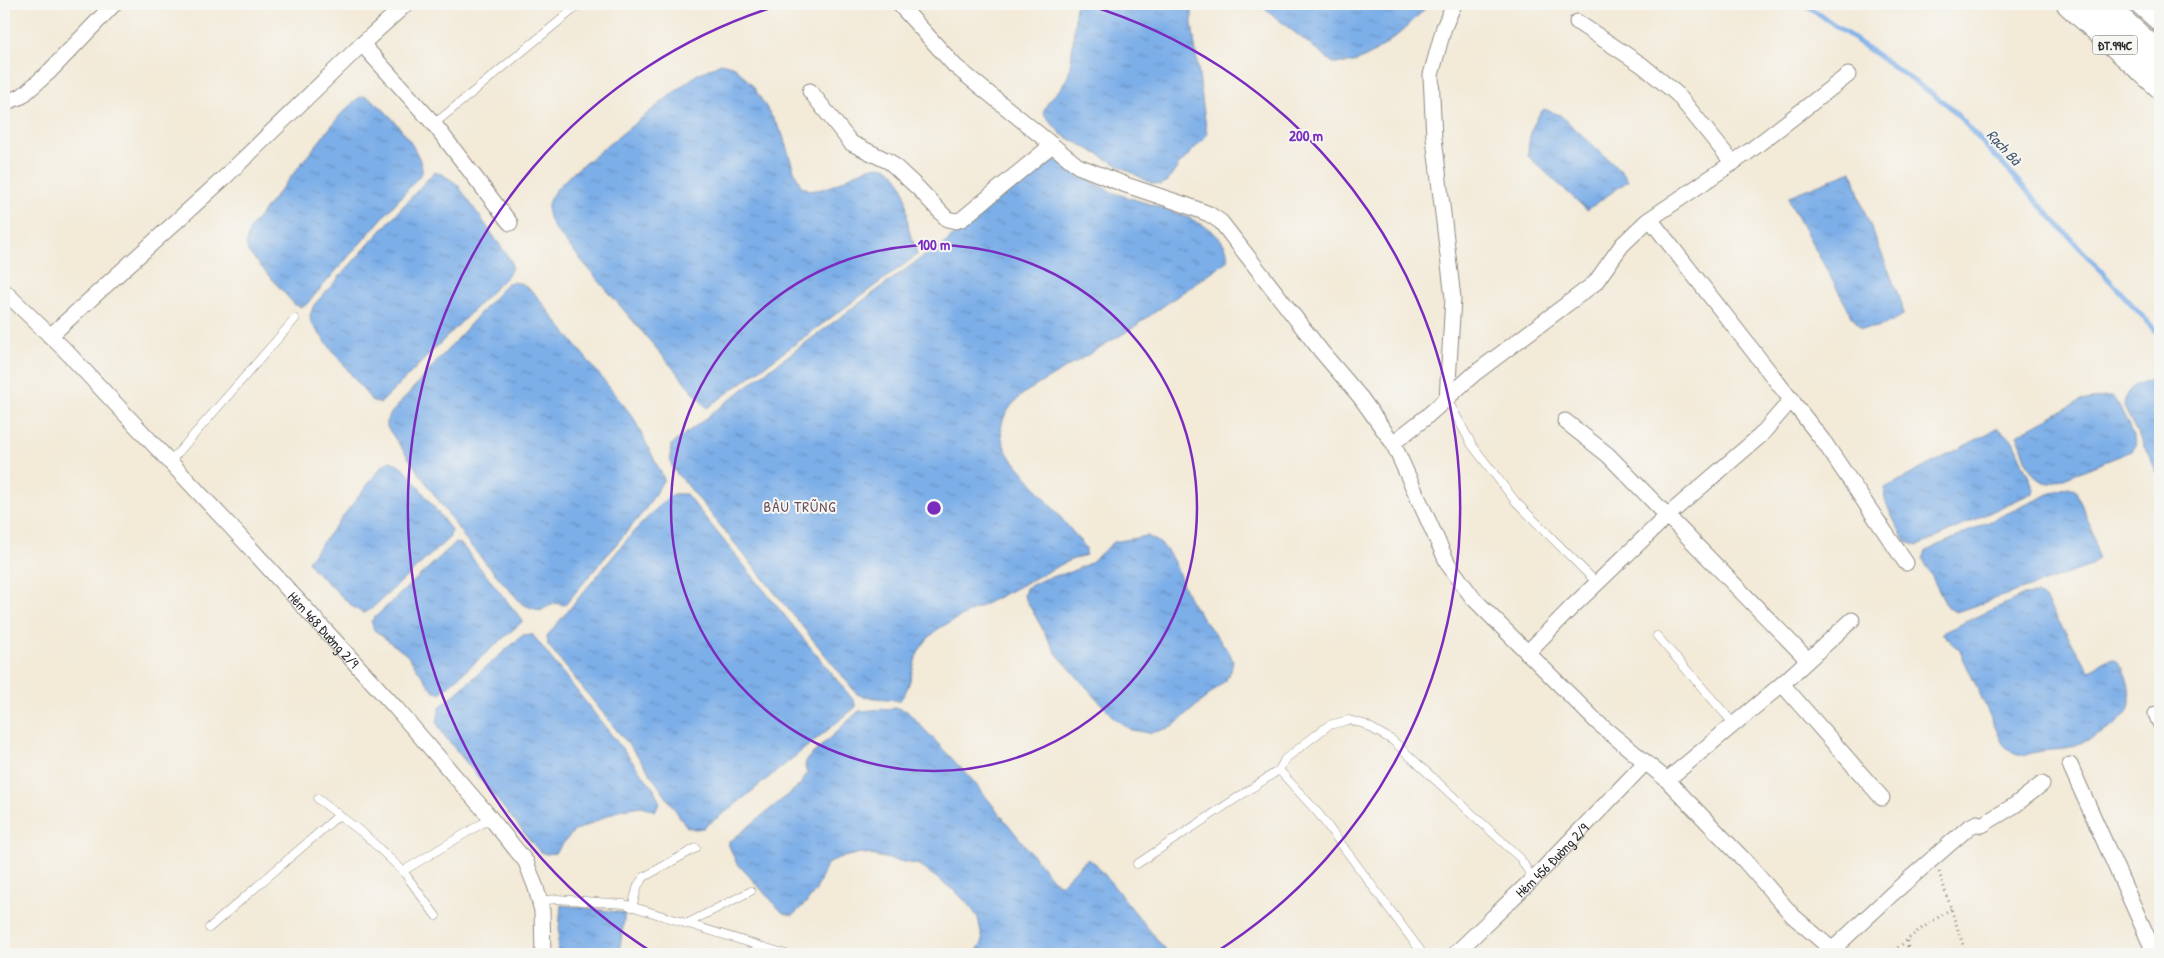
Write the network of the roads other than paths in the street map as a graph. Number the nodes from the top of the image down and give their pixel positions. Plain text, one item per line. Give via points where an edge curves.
1 (114, 4) edge
2 (406, 4) edge
3 (580, 4) edge
4 (899, 4) edge
5 (1454, 4) edge
6 (2069, 4) edge
7 (2103, 4) edge
8 (2143, 4) edge
9 (2160, 19) edge
10 (1577, 22) dead end
11 (362, 44) junction
12 (2160, 55) edge
13 (1848, 75) dead end
14 (2160, 86) edge
15 (810, 91) dead end
16 (4, 103) edge
17 (434, 124) junction
18 (1052, 146) junction
19 (1733, 163) junction
20 (1650, 219) junction
21 (510, 223) dead end
22 (4, 291) edge
23 (295, 319) dead end
24 (50, 336) junction
25 (1447, 399) junction
26 (1792, 399) junction
27 (1564, 420) dead end
28 (1393, 443) junction
29 (170, 462) junction
30 (1667, 516) junction
31 (1906, 563) dead end
32 (1597, 583) junction
33 (1852, 620) dead end
34 (1657, 636) dead end
35 (1527, 653) junction
36 (1808, 660) junction
37 (1782, 684) junction
38 (1734, 724) junction
39 (1645, 763) junction
40 (2070, 765) dead end
41 (1279, 770) junction
42 (1667, 780) junction
43 (2042, 784) dead end
44 (1882, 798) dead end
45 (318, 800) dead end
46 (339, 815) junction
47 (491, 818) junction
48 (696, 848) dead end
49 (1137, 864) dead end
50 (403, 871) junction
51 (1533, 879) junction
52 (751, 891) dead end
53 (540, 901) junction
54 (632, 907) junction
55 (436, 916) dead end
56 (686, 924) junction
57 (209, 928) dead end
58 (1835, 952) edge
59 (543, 954) edge
60 (786, 954) edge
61 (1422, 954) edge
62 (1455, 954) edge
63 (2155, 954) edge

1 - 16 street via 22,96
2 - 11 street
3 - 17 lane
4 - 18 street via 955,66
5 - 25 street via 1444,26 1431,75 1434,138 1453,298
6 - 14 main road, ĐT.994C
7 - 12 main road, ĐT.994C
8 - 9 main road
10 - 19 street via 1642,65 1677,94
11 - 17 street
11 - 24 street via 224,178
13 - 19 street
15 - 18 street via 851,143 890,162 947,219 962,219
17 - 21 street
18 - 28 street via 1078,166 1183,204 1221,222
19 - 20 street
20 - 25 street via 1622,245 1595,283 1474,374
20 - 26 street
22 - 24 street, Hẻm 468 Đường 2/9
23 - 29 lane
24 - 29 street, Hẻm 468 Đường 2/9
25 - 28 street
25 - 32 lane via 1472,446 1516,502
26 - 30 street via 1760,436
26 - 31 street
27 - 30 street via 1608,455
28 - 35 street via 1448,564 1473,598
29 - 47 street, Hẻm 468 Đường 2/9 via 395,707
30 - 32 street
30 - 36 street
32 - 35 street
33 - 36 street
34 - 38 lane
35 - 39 street via 1598,723
36 - 37 street
37 - 38 street
37 - 44 street
38 - 42 street
39 - 42 street
39 - 51 street, Hẻm 456 Đường 2/9
40 - 63 street
41 - 49 lane
41 - 51 lane via 1285,759 1329,725 1349,720 1364,724 1392,740 1520,858
41 - 61 lane via 1318,813
42 - 58 street via 1793,916
43 - 58 street via 1982,826 1977,823 1969,827
45 - 46 lane
46 - 50 lane
46 - 57 lane
47 - 50 lane
47 - 53 street, Hẻm 468 Đường 2/9 via 526,862
48 - 54 lane via 644,877
50 - 55 lane
51 - 62 street, Hẻm 456 Đường 2/9
52 - 56 lane
53 - 54 lane via 557,899
53 - 59 street, Hẻm 468 Đường 2/9
54 - 56 lane
56 - 60 lane

